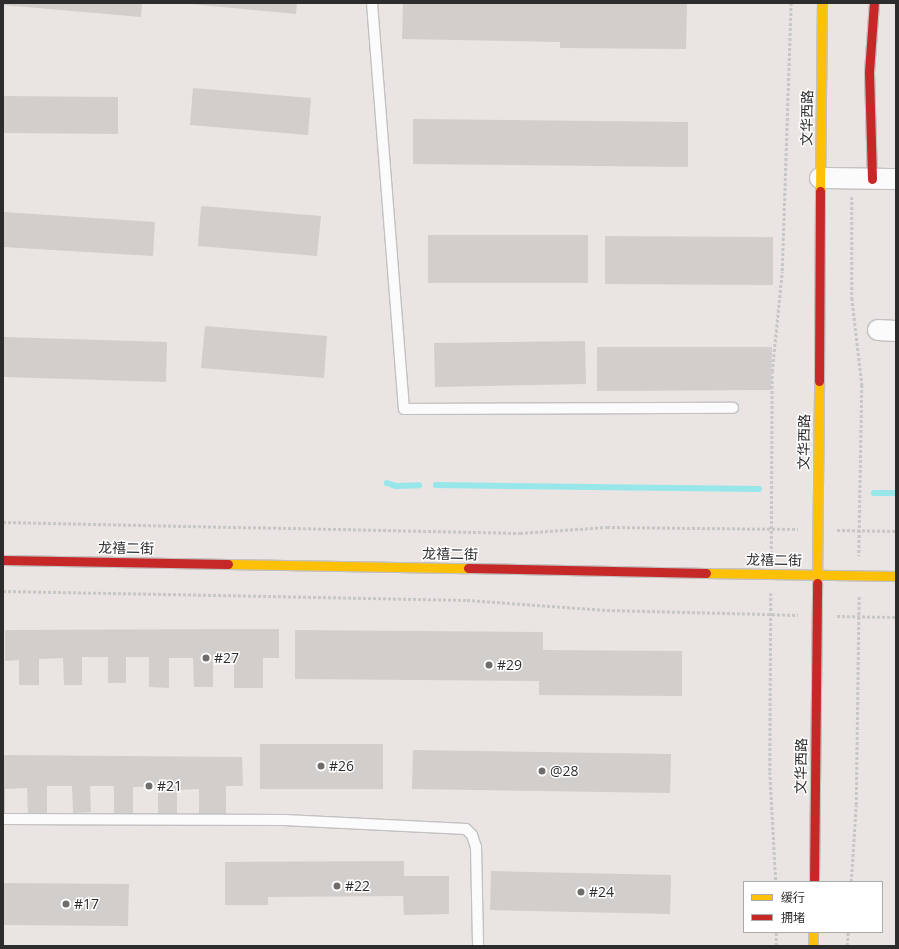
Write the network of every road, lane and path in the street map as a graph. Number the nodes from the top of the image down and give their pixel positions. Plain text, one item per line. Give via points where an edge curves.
1 (372, 3) edge
2 (791, 3) edge
3 (822, 3) edge
4 (874, 3) edge
5 (820, 178) junction
6 (852, 178) junction
7 (872, 179) junction
8 (896, 179) edge
9 (733, 408) dead end
10 (771, 504) dead end
11 (860, 506) dead end
12 (3, 522) edge
13 (764, 529) dead end
14 (869, 530) dead end
15 (896, 531) edge
16 (3, 560) edge
17 (816, 575) junction
18 (896, 576) edge
19 (3, 591) edge
20 (762, 614) dead end
21 (866, 616) dead end
22 (896, 617) edge
23 (770, 637) dead end
24 (858, 640) dead end
25 (3, 819) edge
26 (776, 881) edge
27 (814, 881) edge
28 (851, 881) edge
29 (776, 933) edge
30 (813, 933) edge
31 (848, 933) edge
32 (478, 946) edge
33 (776, 946) edge
34 (813, 946) edge
35 (847, 946) edge

1 - 9 lane via 404,409
2 - 10 path via 782,270 772,372
3 - 5 street, 文华西路
4 - 7 street via 870,72
5 - 6 street
5 - 17 street, 文华西路
6 - 7 street
6 - 11 path via 852,298 862,385
7 - 8 street
12 - 13 path via 520,534 607,527
14 - 15 path
16 - 17 street, 龙禧二街
17 - 18 street, 龙禧二街
17 - 27 street, 文华西路
19 - 20 path via 467,600 607,610
21 - 22 path
23 - 26 path via 770,772
24 - 28 path via 856,805
25 - 32 lane via 284,820 466,829 472,834 476,848
29 - 33 path
30 - 34 street
31 - 35 path

